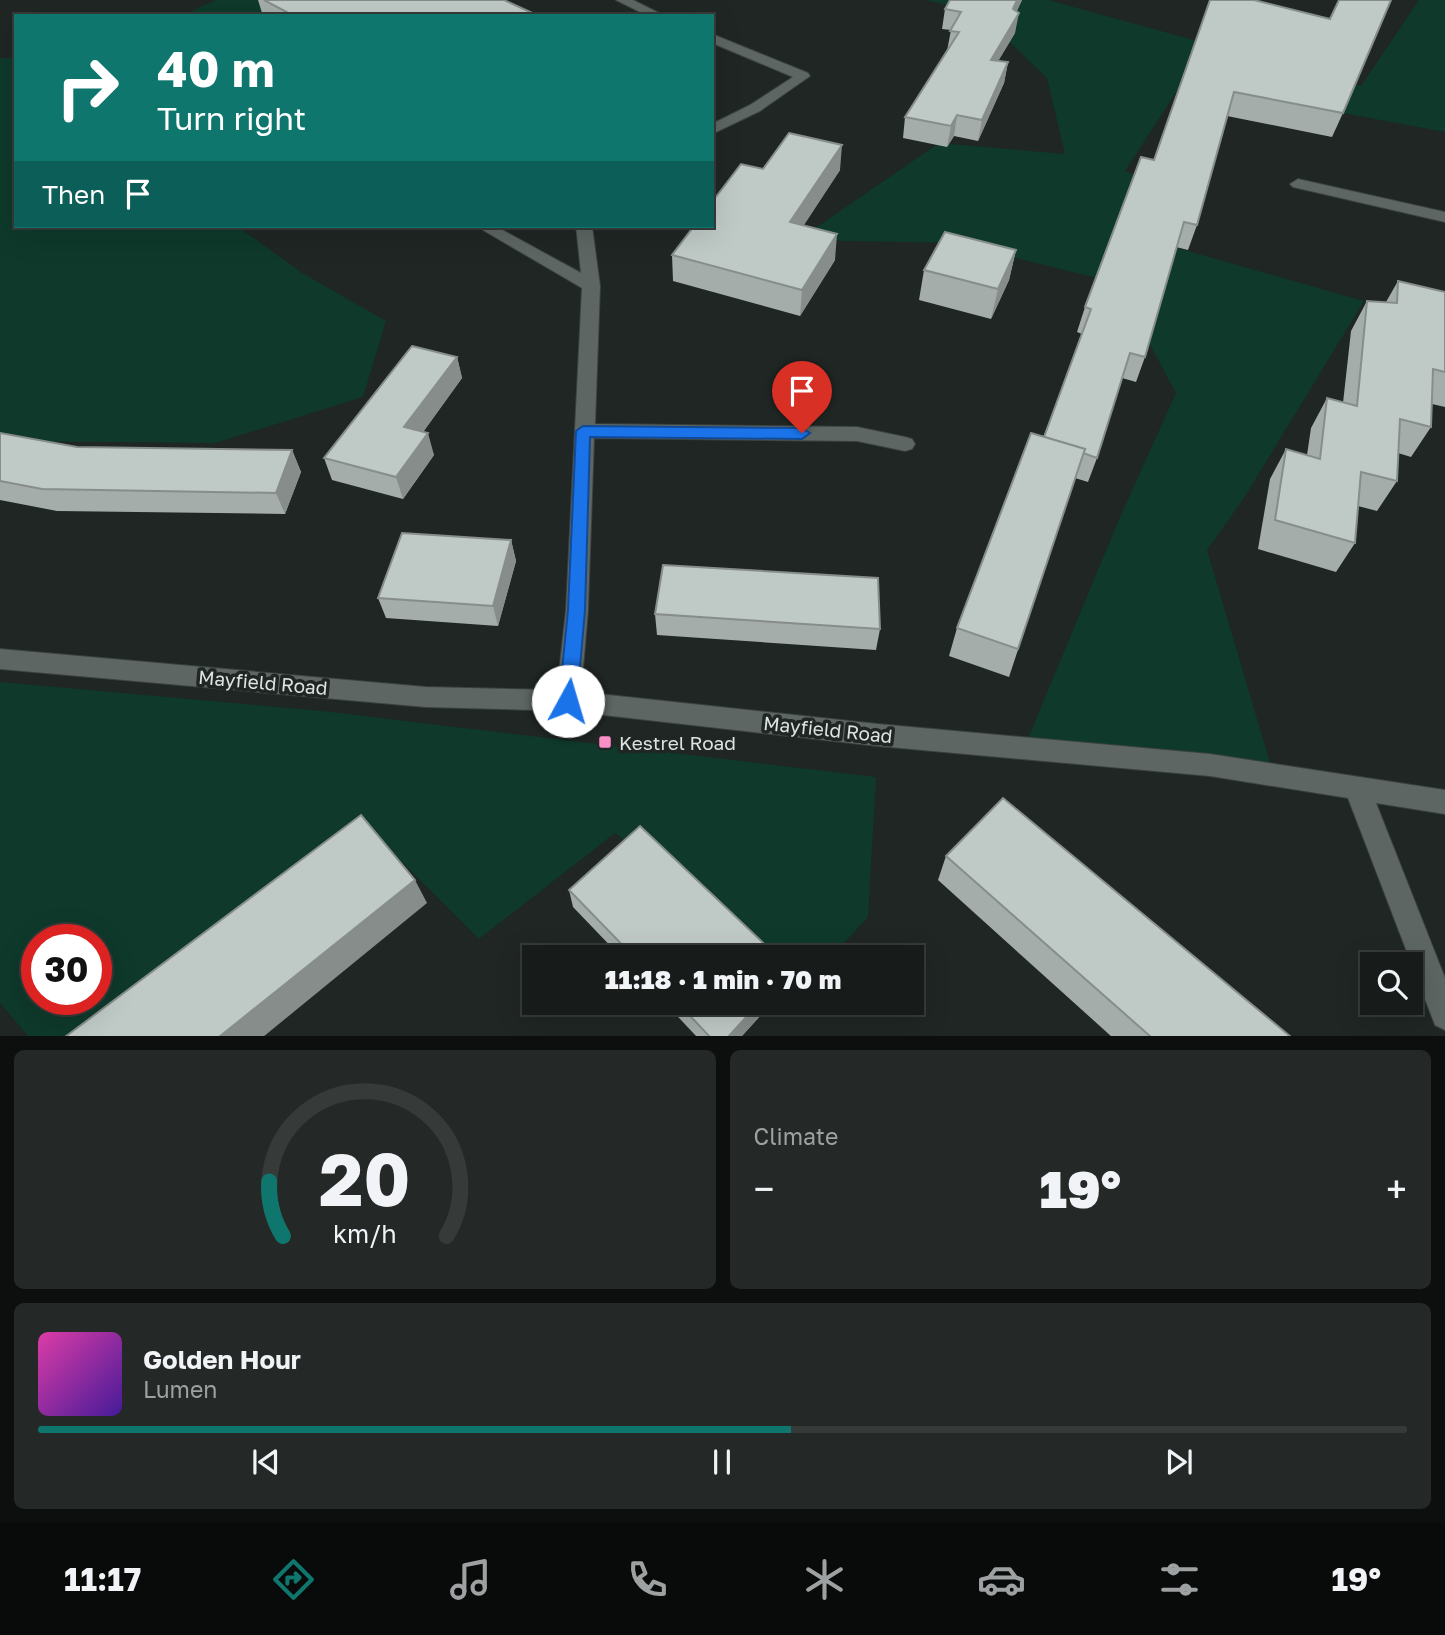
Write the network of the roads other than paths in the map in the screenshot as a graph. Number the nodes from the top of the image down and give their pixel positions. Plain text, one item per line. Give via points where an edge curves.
1 (622, 0) edge
2 (654, 14) edge
3 (714, 39) edge
4 (714, 129) edge
5 (1298, 184) dead end
6 (1445, 217) edge
7 (488, 228) edge
8 (584, 228) edge
9 (591, 286) junction
10 (583, 431) junction
11 (905, 444) dead end
12 (0, 659) edge
13 (568, 701) junction
14 (1358, 790) junction
15 (1445, 802) edge
16 (1445, 1015) edge

1 - 2 street
3 - 4 street via 803,76
5 - 6 street
7 - 9 street
8 - 9 street
9 - 10 street
10 - 11 street via 857,434
10 - 13 street via 577,610
12 - 13 street, Mayfield Road via 426,697
13 - 14 street, Mayfield Road via 1210,765
14 - 15 street, Mayfield Road
14 - 16 street

